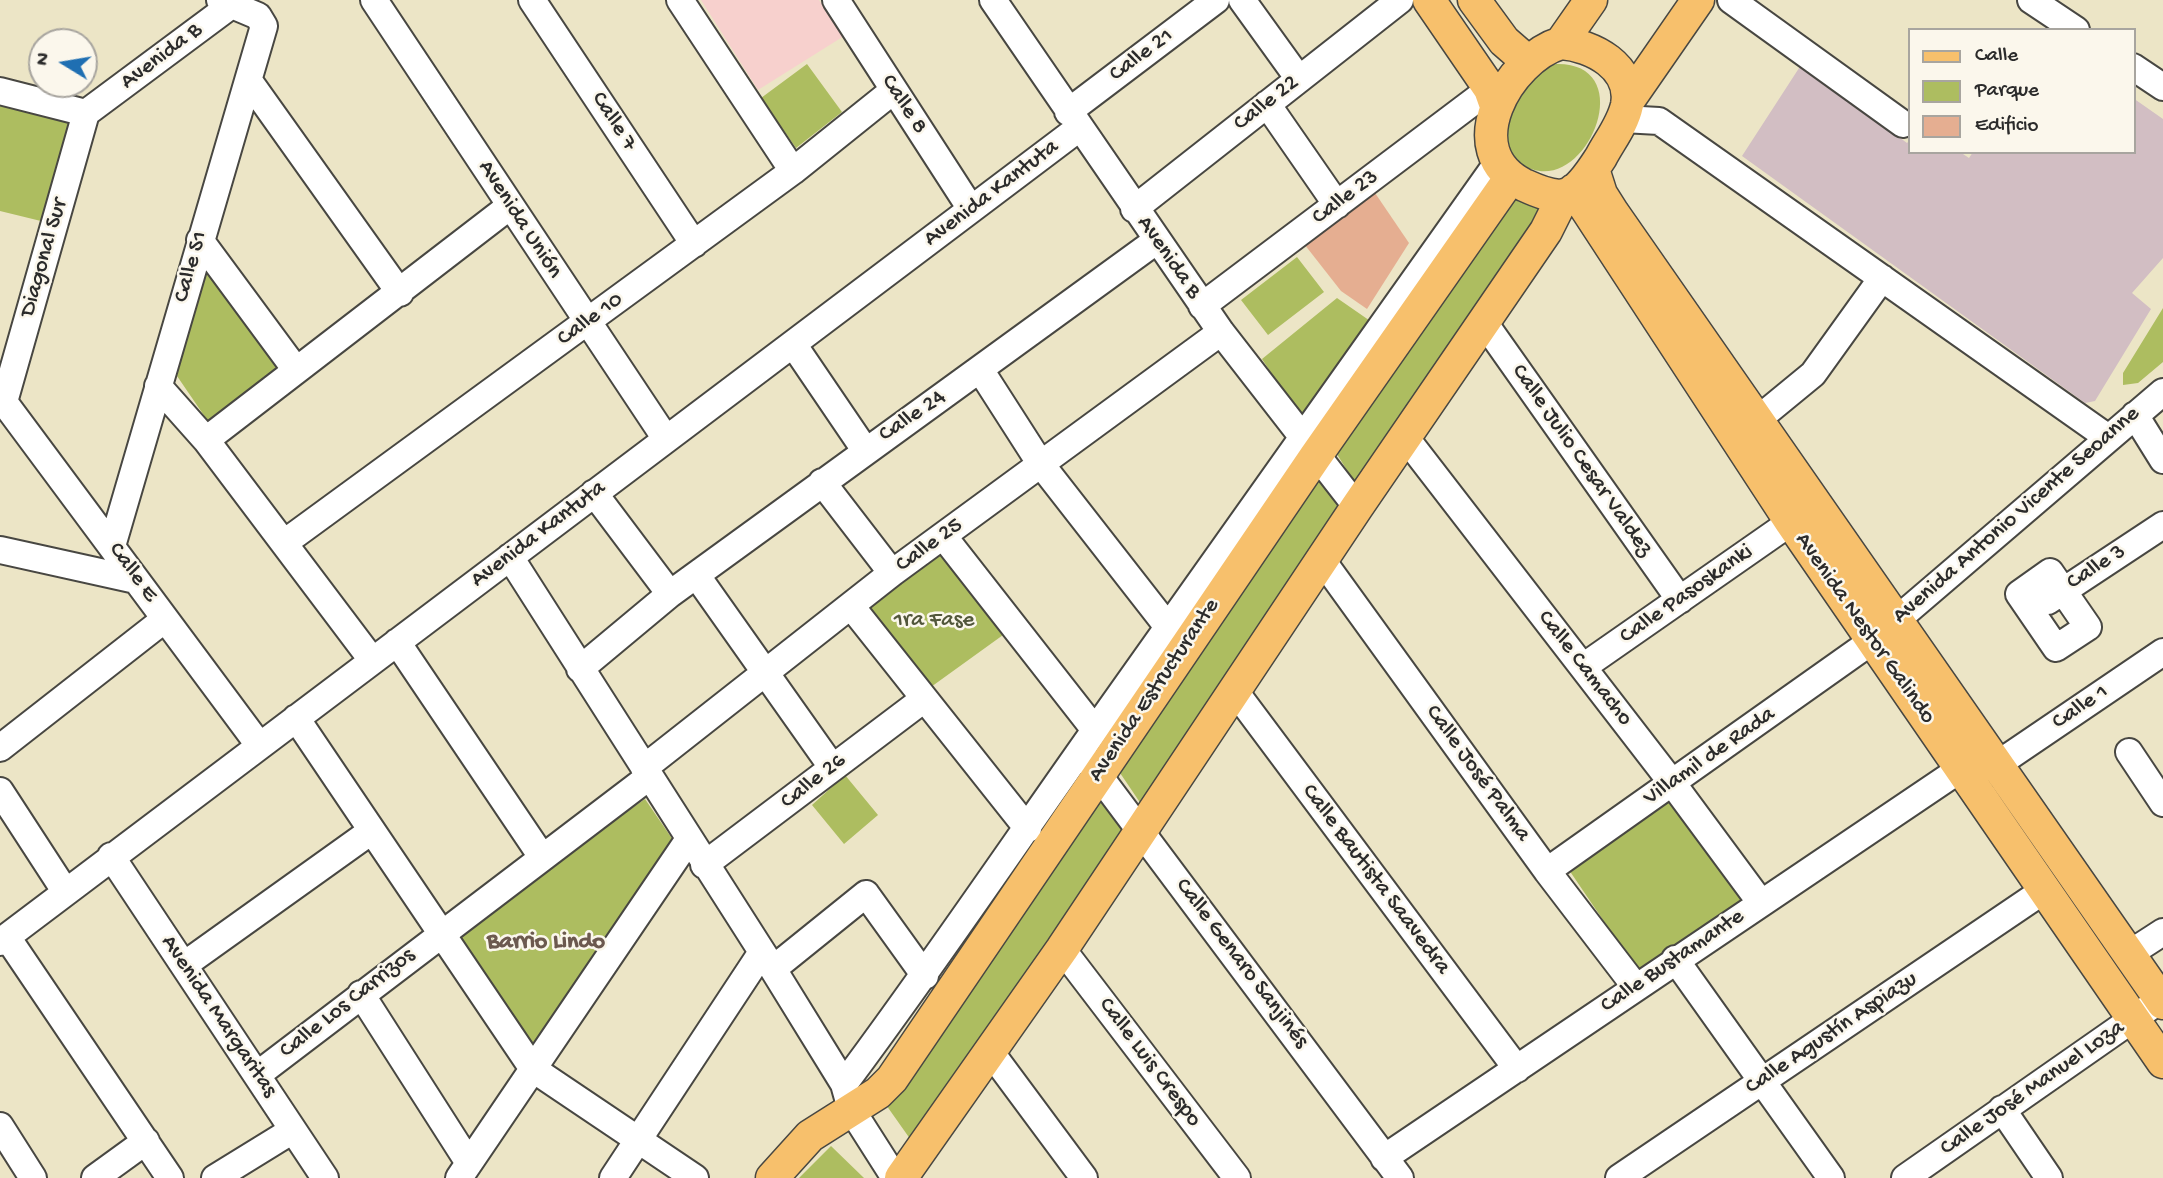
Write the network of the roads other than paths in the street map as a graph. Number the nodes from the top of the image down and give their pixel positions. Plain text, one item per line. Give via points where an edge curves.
1 (532, 0) edge
2 (680, 0) edge
3 (1216, 0) edge
4 (1242, 0) edge
5 (1400, 0) edge
6 (1429, 0) edge
7 (1474, 0) edge
8 (1591, 0) edge
9 (1698, 0) edge
10 (1731, 0) edge
11 (2031, 0) edge
12 (230, 1) edge
13 (837, 1) edge
14 (997, 2) edge
15 (382, 3) edge
16 (1187, 8) edge
17 (2073, 28) edge
18 (1561, 43) junction
19 (1527, 61) junction
20 (2135, 69) edge
21 (1299, 79) junction
22 (249, 81) junction
23 (2163, 87) edge
24 (894, 90) junction
25 (0, 92) edge
26 (1493, 97) junction
27 (1267, 104) junction
28 (1626, 110) junction
29 (86, 113) junction
30 (1074, 120) junction
31 (1902, 124) dead end
32 (1505, 170) junction
33 (793, 171) junction
34 (1577, 185) junction
35 (1337, 205) junction
36 (510, 206) junction
37 (971, 209) junction
38 (1134, 209) junction
39 (200, 240) junction
40 (1156, 242) junction
41 (694, 244) junction
42 (1882, 278) junction
43 (400, 293) junction
44 (1202, 306) junction
45 (1483, 321) junction
46 (587, 323) junction
47 (1221, 332) junction
48 (793, 344) junction
49 (296, 369) junction
50 (981, 370) junction
51 (158, 386) junction
52 (2163, 391) edge
53 (2, 401) edge
54 (2135, 415) junction
55 (1757, 420) junction
56 (1405, 437) junction
57 (2107, 437) junction
58 (666, 439) junction
59 (206, 440) junction
60 (1309, 449) junction
61 (865, 450) junction
62 (2163, 460) edge
63 (1040, 463) junction
64 (822, 482) junction
65 (594, 493) junction
66 (1357, 506) junction
67 (1791, 522) junction
68 (2163, 525) edge
69 (944, 537) junction
70 (284, 543) junction
71 (112, 546) junction
72 (0, 550) edge
73 (510, 557) junction
74 (1322, 560) junction
75 (892, 573) junction
76 (697, 576) junction
77 (136, 580) junction
78 (2062, 591) junction
79 (670, 594) junction
80 (1680, 600) junction
81 (851, 607) junction
82 (165, 619) junction
83 (1897, 620) junction
84 (1168, 627) junction
85 (1872, 641) junction
86 (397, 642) junction
87 (2163, 652) edge
88 (372, 660) junction
89 (1583, 667) junction
90 (580, 669) junction
91 (766, 674) junction
92 (1234, 690) junction
93 (924, 699) junction
94 (296, 718) junction
95 (259, 746) junction
96 (0, 748) edge
97 (1091, 752) junction
98 (2129, 752) dead end
99 (1998, 764) junction
100 (832, 767) junction
101 (1962, 768) junction
102 (647, 772) junction
103 (1673, 784) junction
104 (0, 791) edge
105 (2161, 796) edge
106 (1028, 829) junction
107 (1141, 830) junction
108 (370, 832) junction
109 (689, 839) junction
110 (111, 856) junction
111 (542, 858) junction
112 (704, 864) junction
113 (1547, 871) junction
114 (2046, 890) junction
115 (65, 891) junction
116 (1761, 903) junction
117 (2163, 932) edge
118 (440, 933) junction
119 (4, 940) edge
120 (1062, 948) junction
121 (2129, 954) junction
122 (1675, 959) junction
123 (767, 961) junction
124 (184, 965) junction
125 (925, 976) junction
126 (1635, 986) junction
127 (361, 994) junction
128 (2162, 1001) edge
129 (2134, 1018) junction
130 (989, 1050) junction
131 (2163, 1062) edge
132 (533, 1069) junction
133 (1517, 1069) junction
134 (257, 1075) junction
135 (1762, 1081) junction
136 (847, 1096) junction
137 (2002, 1109) junction
138 (0, 1126) edge
139 (293, 1130) junction
140 (146, 1142) junction
141 (638, 1142) junction
142 (1392, 1168) edge
143 (464, 1171) edge
144 (1907, 1177) edge
145 (33, 1178) edge
146 (95, 1178) edge
147 (170, 1178) edge
148 (215, 1178) edge
149 (325, 1178) edge
150 (613, 1178) edge
151 (695, 1178) edge
152 (772, 1178) edge
153 (898, 1178) edge
154 (1084, 1178) edge
155 (1237, 1178) edge
156 (1619, 1178) edge
157 (1831, 1178) edge
158 (2049, 1178) edge

1 - 41 street, Calle 7
2 - 33 street
3 - 16 street, Calle 21
4 - 21 street
5 - 21 street, Calle 22
6 - 26 main road
7 - 19 main road via 1504,41
8 - 18 main road
9 - 28 main road
10 - 31 street
11 - 17 street
12 - 22 street, Calle S1 via 258,16 264,26
12 - 29 street, Avenida B
13 - 24 street, Calle 8
14 - 30 street, Avenida B
15 - 36 street, Avenida Unión
16 - 30 street, Calle 21
18 - 19 main road
18 - 28 main road via 1581,44 1613,64
19 - 26 main road
20 - 23 street
21 - 27 street, Calle 22
22 - 39 street, Calle S1
22 - 43 street
24 - 33 street, Calle 10
24 - 37 street, Calle 8
25 - 29 street
26 - 32 main road via 1491,144
26 - 35 street, Calle 23
27 - 35 street
27 - 38 street, Calle 22
28 - 34 main road
28 - 42 street via 1659,121
29 - 53 street, Diagonal Sur
30 - 37 street, Avenida Kantuta
30 - 38 street, Avenida B
32 - 34 main road via 1542,193
32 - 60 main road, Avenida Estructurante
33 - 41 street, Calle 10
34 - 45 main road
34 - 55 main road, Avenida Nestor Galindo via 1601,194
34 - 67 main road, Avenida Nestor Galindo
35 - 44 street, Calle 23
36 - 43 street
36 - 46 street, Avenida Unión
37 - 48 street, Avenida Kantuta
38 - 40 street, Avenida B
39 - 49 street
39 - 51 street, Calle S1
40 - 44 street, Avenida B
40 - 50 street, Calle 24
41 - 46 street, Calle 10
42 - 55 street via 1813,374
42 - 57 street
43 - 49 street
44 - 47 street, Avenida B
45 - 56 main road
45 - 80 street, Calle Julio Cesar Valdez
46 - 58 street, Avenida Unión
46 - 70 street, Calle 10
47 - 60 street, Avenida B
47 - 63 street, Calle 25
48 - 58 street, Avenida Kantuta
48 - 61 street
49 - 59 street
50 - 61 street, Calle 24
50 - 63 street
51 - 59 street
51 - 71 street, Calle S1
52 - 54 street, Avenida Antonio Vicente Seoanne
53 - 71 street, Calle E
54 - 57 street, Avenida Antonio Vicente Seoanne
54 - 62 street
55 - 83 main road, Avenida Nestor Galindo
56 - 66 main road
56 - 89 street, Calle Camacho
57 - 83 street, Avenida Antonio Vicente Seoanne
58 - 65 street, Avenida Kantuta
59 - 70 street
60 - 66 street, Avenida B
60 - 84 street, Avenida Estructurante
60 - 97 main road, Avenida Estructurante
61 - 64 street, Calle 24
63 - 69 street, Calle 25
63 - 84 street
64 - 75 street
64 - 76 street, Calle 24
65 - 73 street, Avenida Kantuta
65 - 79 street
66 - 74 main road
67 - 80 street, Calle Pasoskanki
67 - 85 main road, Avenida Nestor Galindo
68 - 78 street, Calle 3
69 - 75 street, Calle 25
69 - 97 street, Calle Genaro Sanjinés
70 - 88 street
71 - 77 street, Calle E
72 - 77 street
73 - 86 street, Avenida Kantuta
73 - 90 street
74 - 92 main road
74 - 113 street, Calle José Palma
75 - 81 street, Calle 25
76 - 79 street, Calle 24
76 - 91 street
77 - 82 street, Calle E
78 - 78 street via 2050,572 2020,594 2056,648 2088,627
79 - 90 street, Calle 24
80 - 89 street, Calle Pasoskanki
81 - 91 street, Calle 25
81 - 93 street
82 - 95 street, Calle E
82 - 96 street
83 - 85 street, Avenida Antonio Vicente Seoanne
83 - 99 main road, Avenida Nestor Galindo
84 - 97 street, Avenida Estructurante
85 - 101 main road, Avenida Nestor Galindo
85 - 103 street, Villamil de Rada
86 - 88 street, Avenida Kantuta
86 - 111 street
87 - 99 street, Calle 1
88 - 94 street, Avenida Kantuta
89 - 103 street, Calle Camacho
90 - 102 street
91 - 100 street
91 - 102 street, Calle 25
92 - 107 main road
92 - 133 street, Calle Bautista Saavedra
93 - 100 street, Calle 26
93 - 106 street
94 - 95 street, Avenida Kantuta
94 - 108 street
95 - 110 street, Avenida Kantuta
97 - 106 street, Avenida Estructurante
97 - 107 street, Calle Genaro Sanjinés
97 - 136 main road, Avenida Estructurante via 892,1079 878,1093
98 - 105 street
99 - 121 main road, Avenida Nestor Galindo
100 - 112 street, Calle 26
101 - 114 main road, Avenida Nestor Galindo
101 - 116 street, Calle Bustamante
102 - 109 street
102 - 111 street, Calle 25
103 - 113 street, Villamil de Rada
103 - 116 street, Calle Camacho
104 - 115 street
106 - 125 street, Avenida Estructurante
107 - 120 main road
107 - 142 street, Calle Genaro Sanjinés
108 - 118 street
108 - 124 street
109 - 112 street
109 - 132 street
110 - 115 street, Avenida Kantuta
110 - 124 street, Avenida Margaritas
111 - 118 street, Calle Los Carrizos
112 - 123 street
113 - 126 street, Calle José Palma
114 - 129 main road, Avenida Nestor Galindo
114 - 135 street, Calle Agustín Aspiazu
115 - 119 street, Avenida Kantuta
116 - 122 street, Calle Bustamante
117 - 121 street
118 - 127 street, Calle Los Carrizos
118 - 132 street
119 - 140 street
120 - 130 main road
120 - 155 street, Calle Luis Crespo
121 - 128 main road, Avenida Nestor Galindo
122 - 126 street, Calle Bustamante
122 - 135 street
123 - 125 street via 866,894
123 - 136 street
123 - 141 street
124 - 134 street, Avenida Margaritas
125 - 136 street, Avenida Estructurante
126 - 133 street, Calle Bustamante
127 - 134 street, Calle Los Carrizos
127 - 143 street
128 - 129 street, Calle José Manuel Loza
129 - 131 main road, Avenida Nestor Galindo
129 - 137 street, Calle José Manuel Loza
130 - 153 main road
130 - 154 street
132 - 141 street
132 - 143 street
133 - 142 street, Calle Bustamante
134 - 139 street, Avenida Margaritas
135 - 156 street, Calle Agustín Aspiazu
135 - 157 street
136 - 152 main road, Avenida Estructurante
136 - 153 street
137 - 144 street, Calle José Manuel Loza
137 - 158 street
138 - 145 street
139 - 148 street
139 - 149 street, Avenida Margaritas
140 - 146 street
140 - 147 street
141 - 150 street
141 - 151 street

